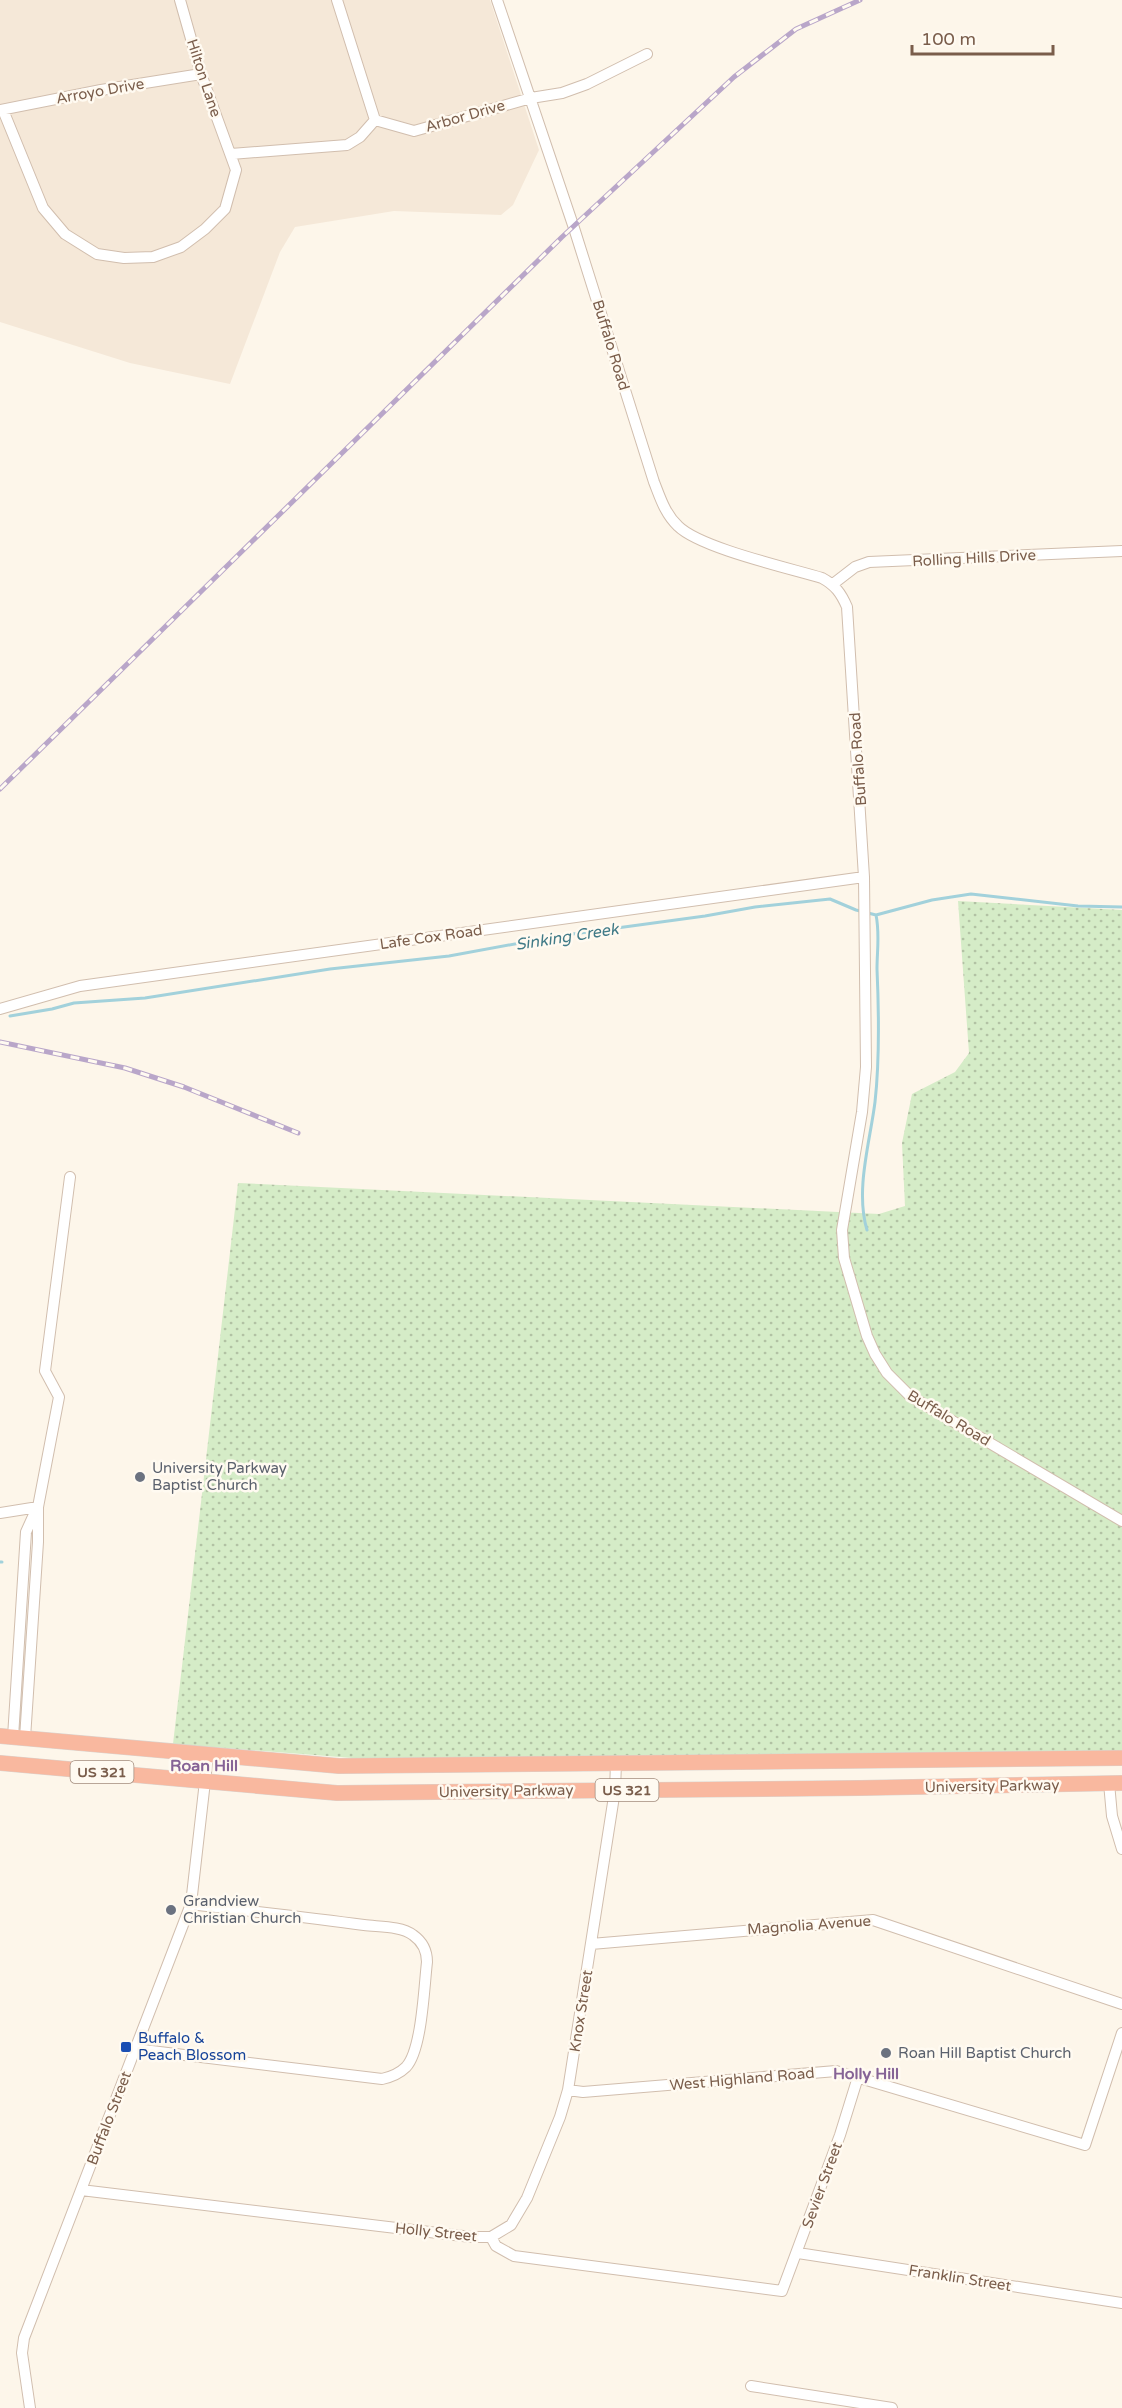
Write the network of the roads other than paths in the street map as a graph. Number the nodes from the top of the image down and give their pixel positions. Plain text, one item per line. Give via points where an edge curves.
1 (180, 0) edge
2 (337, 0) edge
3 (497, 0) edge
4 (647, 54) dead end
5 (201, 74) junction
6 (531, 98) junction
7 (1, 110) edge
8 (375, 120) junction
9 (231, 154) junction
10 (1122, 551) edge
11 (834, 584) junction
12 (864, 877) junction
13 (0, 1009) edge
14 (70, 1177) dead end
15 (38, 1507) junction
16 (0, 1513) edge
17 (1122, 1521) edge
18 (13, 1737) edge
19 (68, 1743) junction
20 (208, 1755) junction
21 (1122, 1758) edge
22 (861, 1762) junction
23 (0, 1763) edge
24 (616, 1763) junction
25 (411, 1765) junction
26 (66, 1769) junction
27 (203, 1782) junction
28 (1115, 1783) edge
29 (860, 1788) junction
30 (615, 1790) junction
31 (411, 1792) junction
32 (1122, 1849) edge
33 (191, 1904) junction
34 (591, 1944) junction
35 (1122, 2004) edge
36 (1122, 2033) edge
37 (135, 2049) junction
38 (858, 2077) junction
39 (568, 2090) junction
40 (81, 2190) junction
41 (491, 2237) junction
42 (798, 2253) junction
43 (782, 2291) joint
44 (1122, 2303) edge
45 (751, 2386) dead end
46 (30, 2408) edge
47 (892, 2408) edge

1 - 5 street, Hilton Lane
2 - 8 street
3 - 6 street, Buffalo Road
4 - 6 street, Arbor Drive via 578,87
5 - 7 street, Arroyo Drive
5 - 9 street, Hilton Lane
6 - 8 street, Arbor Drive via 414,131
6 - 11 street, Buffalo Road via 665,509 678,526 702,541
7 - 9 street, Hilton Lane via 43,208 65,234 97,254 153,257 181,248 225,209 236,170
8 - 9 street via 347,145
10 - 11 street, Rolling Hills Drive via 868,562
11 - 12 street, Buffalo Road via 847,607 849,624
12 - 13 street, Lafe Cox Road via 80,986
12 - 17 street, Buffalo Road via 866,1067 842,1230 850,1285 874,1354 910,1396
14 - 15 street via 45,1371 58,1397
15 - 16 street
15 - 18 street via 38,1542
18 - 19 highway, University Parkway / US 321
19 - 20 highway, University Parkway / US 321
19 - 26 highway
20 - 25 highway, University Parkway / US 321 via 339,1766
20 - 27 street, Buffalo Street
21 - 22 highway, University Parkway / US 321
22 - 24 highway, University Parkway / US 321
22 - 29 highway
23 - 26 highway, University Parkway / US 321
24 - 25 highway, University Parkway / US 321
24 - 30 street, Knox Street
25 - 31 highway
26 - 27 highway, University Parkway / US 321
27 - 31 highway, University Parkway / US 321 via 337,1793
27 - 33 street, Buffalo Street
28 - 29 highway, University Parkway / US 321
28 - 32 street via 1112,1816
29 - 30 highway, University Parkway / US 321
30 - 31 highway, University Parkway / US 321
30 - 34 street, Knox Street
33 - 37 street, Buffalo Street
33 - 37 street via 334,1920 412,1934 427,1952 414,2055 401,2071 382,2079
34 - 35 street, Magnolia Avenue via 873,1920
34 - 39 street, Knox Street
36 - 38 street, West Highland Road via 1085,2145
37 - 40 street, Buffalo Street
38 - 39 street, West Highland Road via 836,2071 583,2092
38 - 42 street, Sevier Street
39 - 41 street, Knox Street via 548,2151 519,2214 511,2225
40 - 41 street, Holly Street
40 - 46 street, Buffalo Street via 24,2338 22,2353
41 - 43 street, Holly Street via 496,2246 514,2256
42 - 43 street, Sevier Street
42 - 44 street, Franklin Street
45 - 47 street

